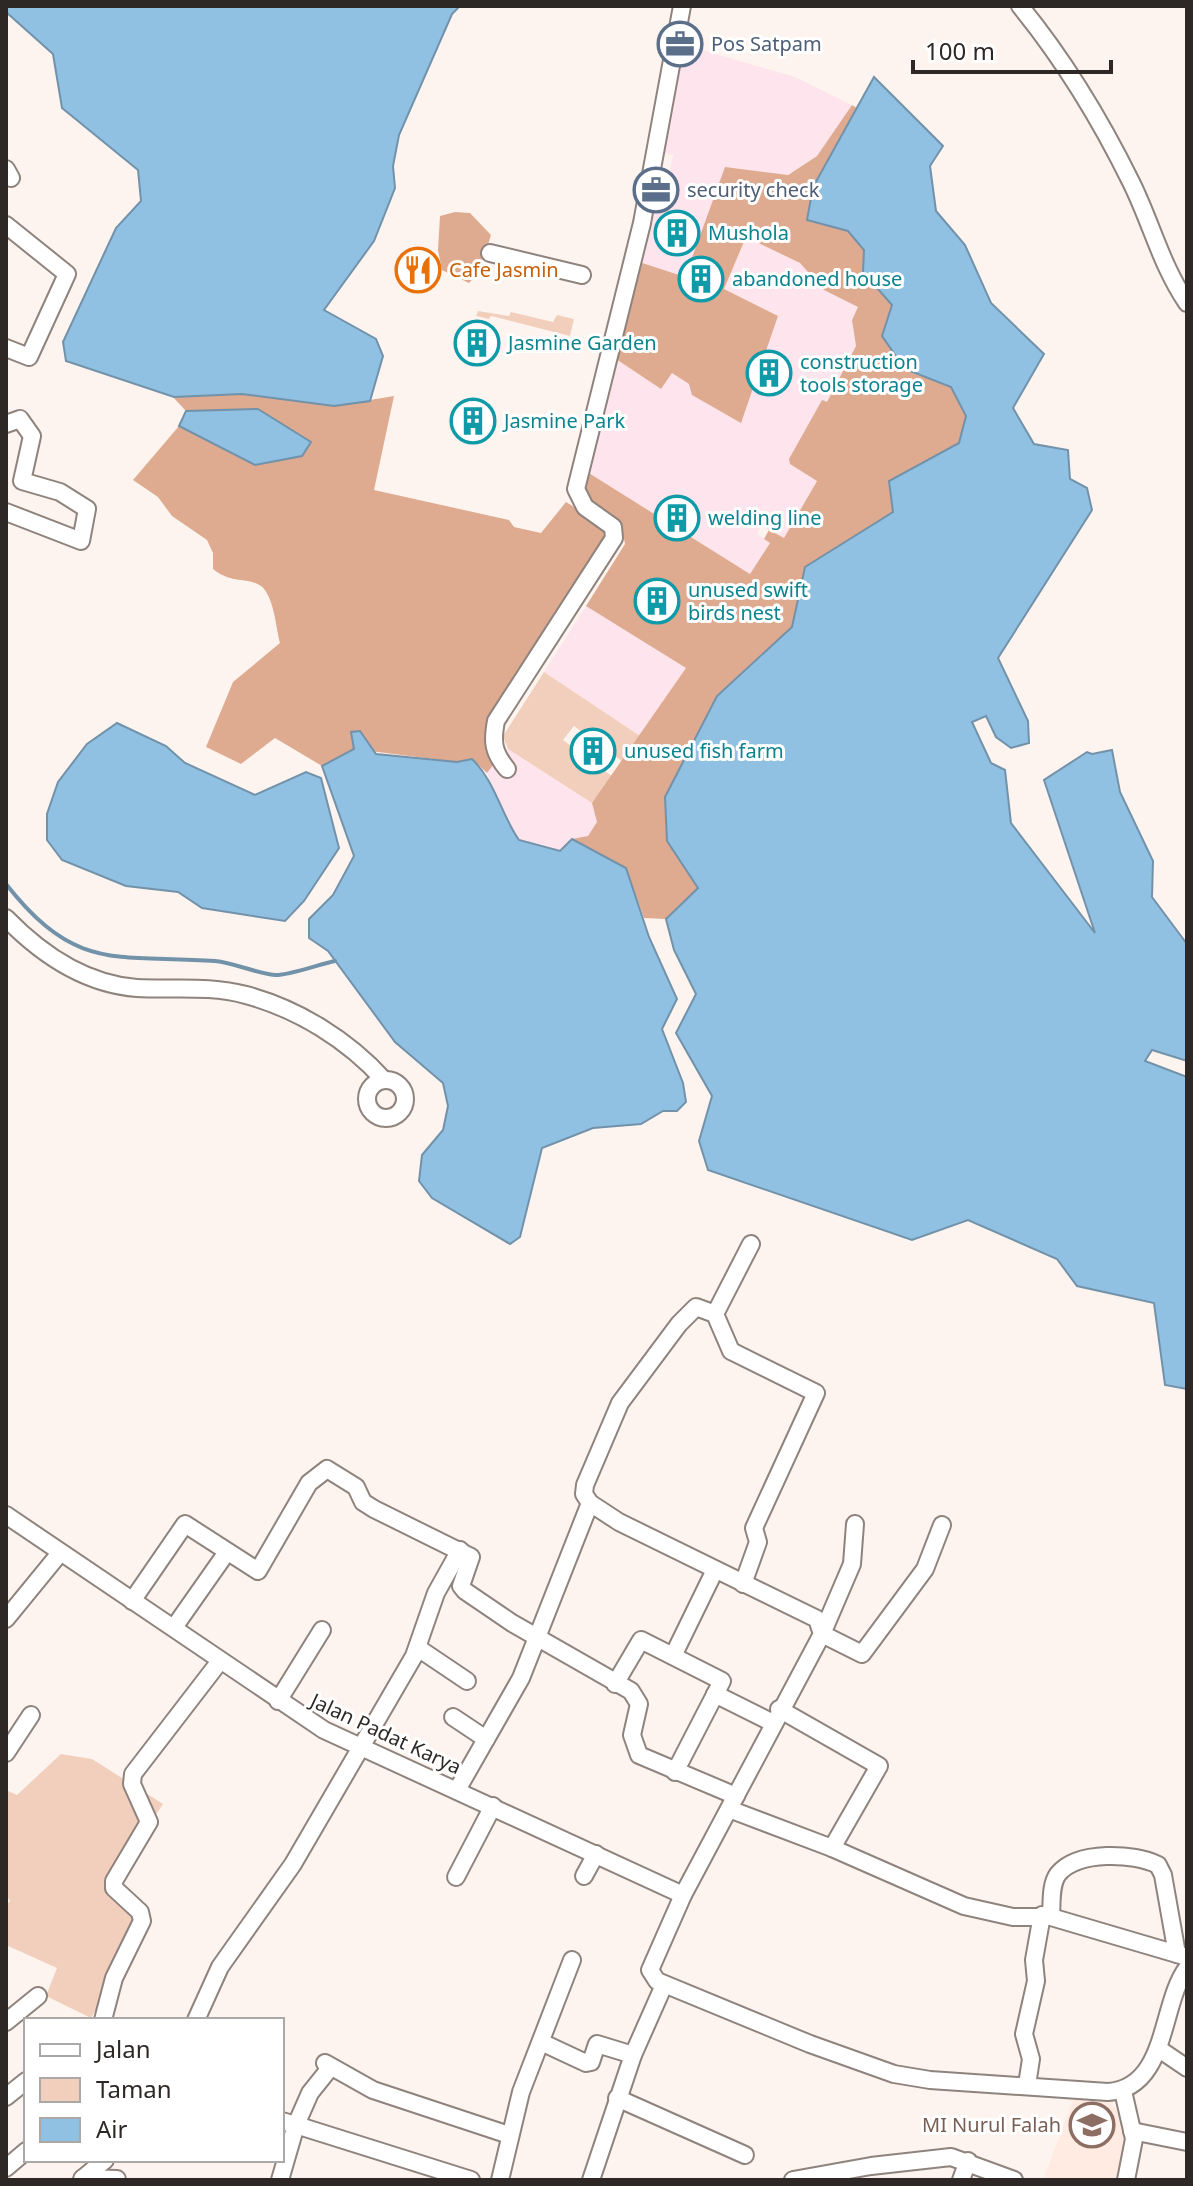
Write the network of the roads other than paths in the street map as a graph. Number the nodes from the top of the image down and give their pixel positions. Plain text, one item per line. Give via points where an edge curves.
1 (682, 6) edge
2 (1020, 6) edge
3 (6, 225) edge
4 (490, 253) dead end
5 (582, 275) dead end
6 (1187, 303) edge
7 (6, 348) edge
8 (6, 424) edge
9 (6, 512) edge
10 (507, 769) dead end
11 (6, 918) edge
12 (384, 1080) dead end
13 (751, 1244) dead end
14 (715, 1314) junction
15 (590, 1503) junction
16 (6, 1515) edge
17 (855, 1524) dead end
18 (942, 1525) dead end
19 (460, 1550) junction
20 (227, 1552) junction
21 (60, 1553) junction
22 (715, 1570) junction
23 (743, 1584) junction
24 (132, 1601) junction
25 (6, 1619) edge
26 (175, 1626) junction
27 (322, 1630) dead end
28 (822, 1634) junction
29 (536, 1635) junction
30 (418, 1648) junction
31 (673, 1656) junction
32 (220, 1661) junction
33 (467, 1681) dead end
34 (615, 1684) junction
35 (715, 1694) junction
36 (278, 1701) junction
37 (31, 1715) dead end
38 (776, 1716) junction
39 (453, 1717) dead end
40 (486, 1739) junction
41 (359, 1747) junction
42 (6, 1753) edge
43 (675, 1772) junction
44 (457, 1790) junction
45 (733, 1803) junction
46 (493, 1806) junction
47 (832, 1848) junction
48 (596, 1854) junction
49 (584, 1876) dead end
50 (456, 1877) dead end
51 (683, 1895) junction
52 (1047, 1916) junction
53 (572, 1960) dead end
54 (1184, 1960) edge
55 (664, 1985) junction
56 (38, 1996) dead end
57 (104, 2018) edge
58 (197, 2018) edge
59 (6, 2022) edge
60 (541, 2042) junction
61 (1159, 2049) junction
62 (633, 2055) junction
63 (1187, 2068) edge
64 (24, 2083) edge
65 (1027, 2085) junction
66 (1123, 2091) junction
67 (6, 2097) edge
68 (617, 2098) junction
69 (289, 2123) edge
70 (1132, 2131) junction
71 (509, 2135) junction
72 (1187, 2142) edge
73 (24, 2153) edge
74 (284, 2155) edge
75 (745, 2155) dead end
76 (968, 2161) junction
77 (103, 2162) edge
78 (6, 2169) edge
79 (869, 2173) edge
80 (82, 2179) edge
81 (117, 2179) edge
82 (14, 2180) edge
83 (471, 2180) edge
84 (500, 2180) edge
85 (591, 2180) edge
86 (793, 2180) edge
87 (961, 2180) edge
88 (1014, 2180) edge
89 (1126, 2180) edge

1 - 10 street via 642,223 576,489 585,507 613,527 614,538 496,721 492,741
2 - 6 street via 1077,82 1131,181 1158,252
3 - 7 street via 67,274 29,357
4 - 5 street
8 - 9 street via 20,419 32,436 22,481 60,492 87,509 81,541
11 - 12 street via 56,961 96,980 135,988 199,988 286,1009 323,1029
13 - 14 street
14 - 15 street via 690,1310 620,1403 585,1485
14 - 23 street via 731,1351 817,1396 754,1528 758,1542
15 - 22 street
15 - 29 street
16 - 21 street, Jalan Padat Karya
17 - 28 street via 852,1564
18 - 28 street via 925,1569 862,1654
19 - 20 street via 374,1509 363,1502 356,1487 327,1469 309,1483 258,1571
19 - 29 street via 471,1557 461,1586 465,1591
19 - 30 street via 436,1593
20 - 24 street via 185,1524
20 - 26 street
21 - 24 street, Jalan Padat Karya
21 - 25 street
22 - 23 street
22 - 31 street
23 - 28 street via 817,1619
24 - 26 street, Jalan Padat Karya
26 - 32 street, Jalan Padat Karya
27 - 36 street
28 - 38 street
29 - 34 street
29 - 40 street via 521,1678
30 - 33 street
30 - 41 street
31 - 34 street via 641,1640
31 - 35 street via 722,1681
32 - 36 street, Jalan Padat Karya
32 - 57 street via 133,1774 132,1784 149,1822 114,1888 140,1912 142,1921 114,1978
34 - 43 street via 631,1691 639,1704 632,1735 635,1750
35 - 38 street
35 - 43 street
36 - 41 street, Jalan Padat Karya
37 - 42 street
38 - 45 street
38 - 47 street via 879,1766
39 - 40 street
40 - 44 street
41 - 44 street, Jalan Padat Karya
41 - 58 street via 293,1864 220,1967
43 - 45 street
44 - 46 street, Jalan Padat Karya
45 - 47 street
45 - 51 street
46 - 48 street, Jalan Padat Karya
46 - 50 street
47 - 52 street via 964,1906 1013,1917
48 - 49 street
48 - 51 street, Jalan Padat Karya
51 - 55 street via 650,1970
52 - 54 street
52 - 54 street via 1053,1885 1067,1866 1103,1856 1143,1858 1158,1865 1163,1875
52 - 65 street via 1034,1960 1036,1981 1024,2034 1031,2059
53 - 60 street
54 - 61 street
55 - 62 street
55 - 65 street via 894,2074
56 - 59 street
60 - 62 street via 586,2063 597,2044
60 - 71 street
61 - 63 street
61 - 66 street
62 - 68 street
64 - 67 street
65 - 66 street
66 - 70 street
68 - 75 street
68 - 85 street
69 - 71 street via 327,2065 373,2090
69 - 74 street
69 - 83 street
70 - 72 street
70 - 89 street
71 - 84 street
73 - 78 street
76 - 79 street via 951,2157
76 - 87 street
76 - 88 street
77 - 80 street
78 - 82 street
79 - 86 street
80 - 81 street

